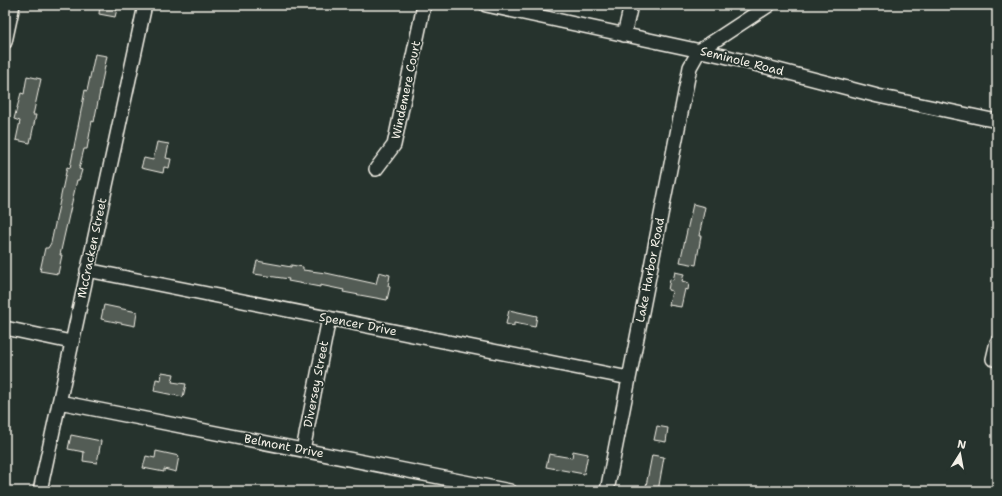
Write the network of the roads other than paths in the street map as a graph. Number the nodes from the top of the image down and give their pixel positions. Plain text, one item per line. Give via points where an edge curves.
1 (13, 5) edge
2 (145, 5) edge
3 (424, 5) edge
4 (486, 5) edge
5 (631, 5) edge
6 (769, 5) edge
7 (509, 7) edge
8 (6, 35) edge
9 (624, 35) junction
10 (699, 51) junction
11 (997, 121) edge
12 (376, 169) dead end
13 (87, 270) junction
14 (329, 318) junction
15 (5, 328) edge
16 (71, 342) junction
17 (997, 342) edge
18 (993, 359) dead end
19 (629, 378) junction
20 (59, 402) junction
21 (303, 450) junction
22 (40, 491) edge
23 (510, 491) edge
24 (607, 491) edge

1 - 8 street
2 - 13 street, McCracken Street
3 - 12 street, Windemere Court via 394,145
4 - 7 street, Seminole Road
5 - 9 street
6 - 10 street
7 - 9 street, Seminole Road
9 - 10 street, Seminole Road
10 - 11 street, Seminole Road via 878,96
10 - 19 street, Lake Harbor Road via 690,67
13 - 14 street, Spencer Drive
13 - 16 street, McCracken Street
14 - 19 street, Spencer Drive
14 - 21 street, Diversey Street
15 - 16 street
16 - 20 street, McCracken Street
17 - 18 street
19 - 24 street, Lake Harbor Road
20 - 21 street, Belmont Drive
20 - 22 street, McCracken Street
21 - 23 street, Belmont Drive

